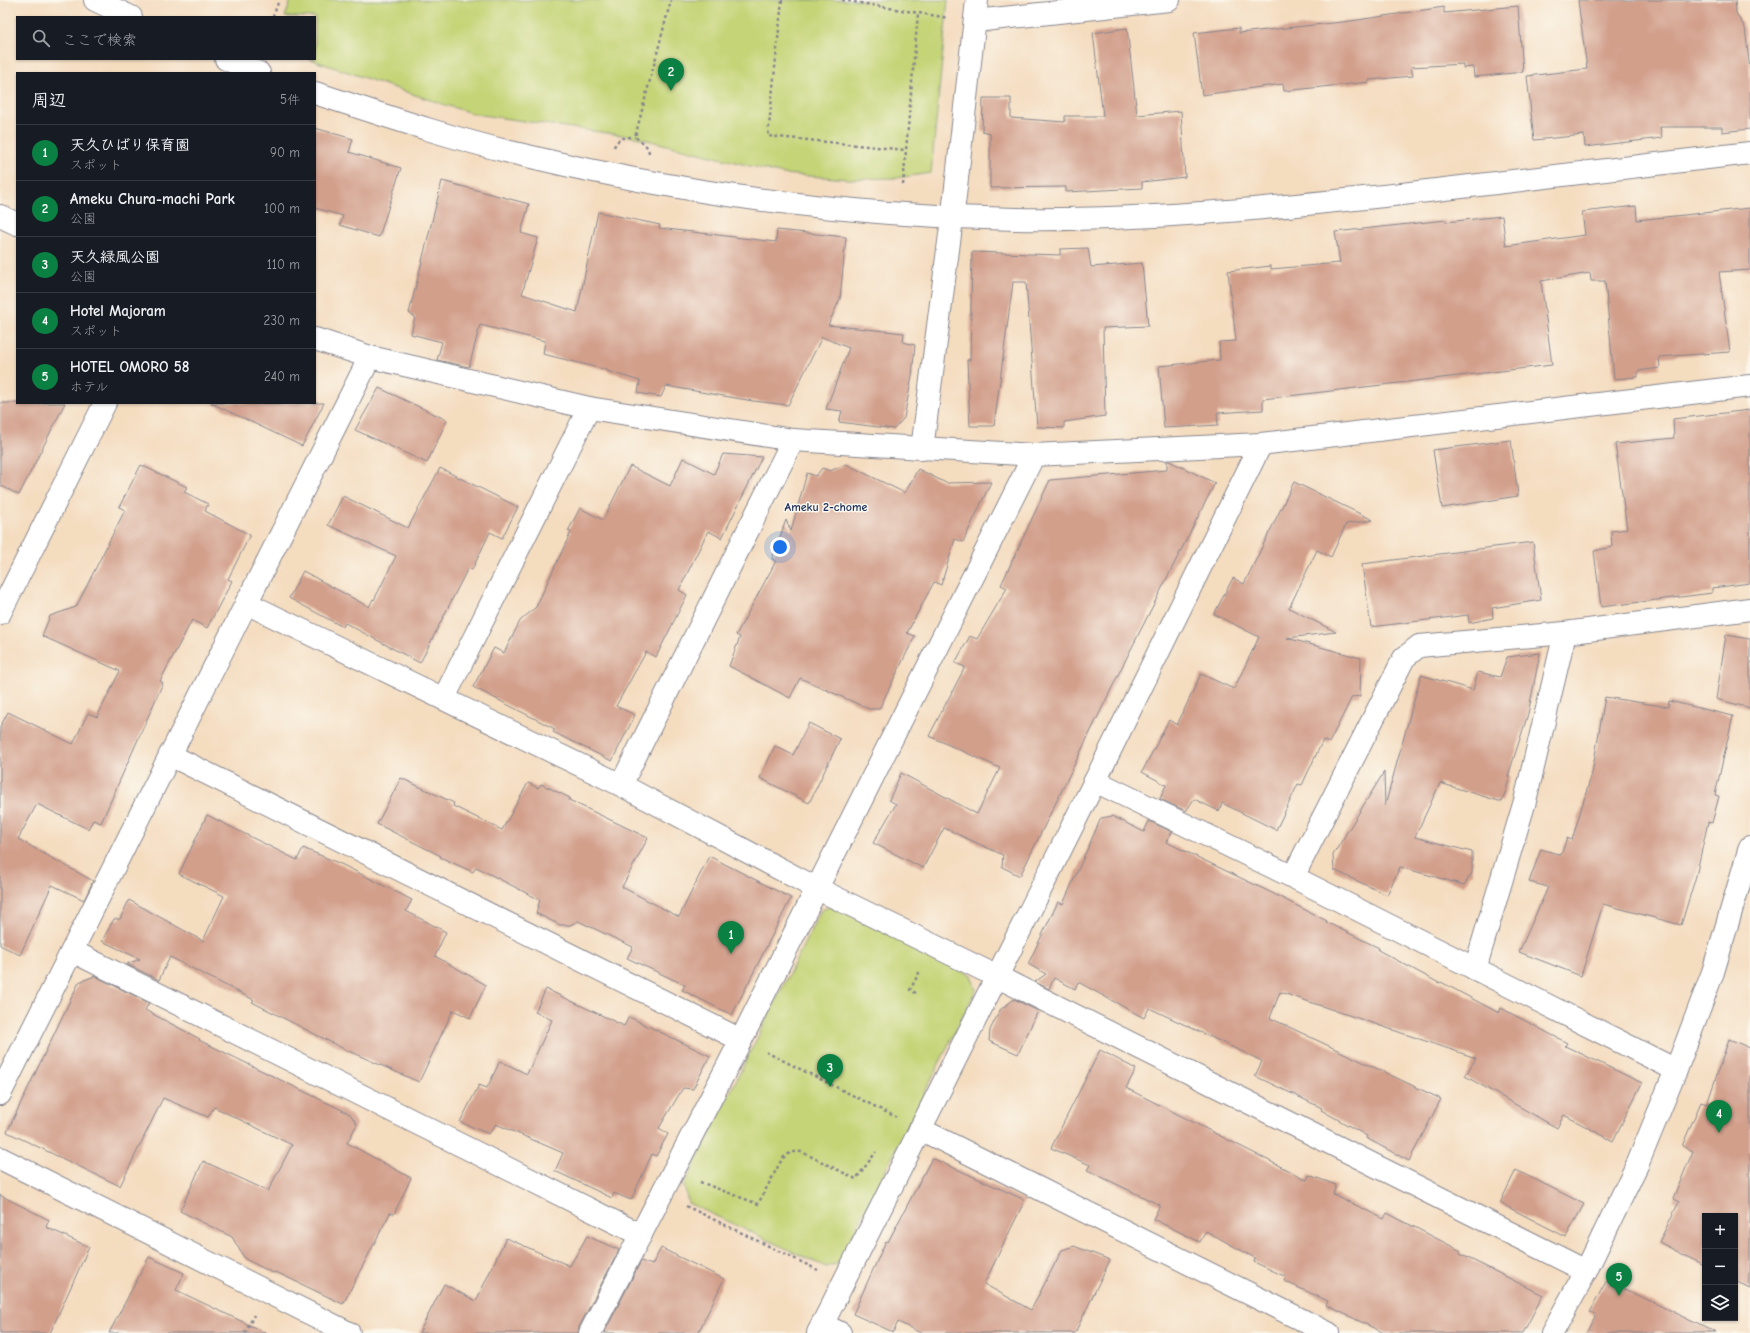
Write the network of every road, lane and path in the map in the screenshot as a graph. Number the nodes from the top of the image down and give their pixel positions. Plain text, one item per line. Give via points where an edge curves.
1 (96, 0) edge
2 (280, 0) edge
3 (671, 0) edge
4 (782, 0) edge
5 (842, 0) edge
6 (977, 0) edge
7 (1169, 0) edge
8 (918, 13) junction
9 (129, 16) edge
10 (273, 16) edge
11 (950, 18) dead end
12 (975, 21) junction
13 (228, 60) edge
14 (257, 72) edge
15 (316, 93) edge
16 (635, 137) junction
17 (906, 150) junction
18 (612, 153) dead end
19 (1750, 153) edge
20 (649, 160) dead end
21 (902, 192) dead end
22 (0, 216) edge
23 (952, 216) junction
24 (16, 224) edge
25 (316, 339) edge
26 (370, 357) junction
27 (1750, 386) edge
28 (104, 404) edge
29 (589, 408) junction
30 (794, 440) junction
31 (1261, 444) junction
32 (922, 449) junction
33 (1034, 455) junction
34 (246, 603) junction
35 (1750, 609) edge
36 (0, 613) edge
37 (1565, 633) junction
38 (444, 698) junction
39 (170, 755) junction
40 (1095, 781) junction
41 (621, 785) junction
42 (1750, 847) edge
43 (1293, 877) junction
44 (816, 888) junction
45 (72, 951) junction
46 (923, 965) dead end
47 (1475, 969) junction
48 (996, 976) junction
49 (916, 993) dead end
50 (740, 1040) junction
51 (1676, 1070) junction
52 (0, 1094) edge
53 (920, 1129) junction
54 (878, 1149) dead end
55 (0, 1158) edge
56 (697, 1181) dead end
57 (662, 1194) junction
58 (641, 1234) junction
59 (1586, 1271) junction
60 (843, 1282) junction
61 (827, 1330) edge
62 (349, 1333) edge
63 (590, 1333) edge
64 (1328, 1333) edge
65 (1552, 1333) edge

1 - 9 street
2 - 10 path
3 - 16 path
4 - 17 path via 768,136
5 - 8 path
6 - 12 street
7 - 12 street
8 - 11 path
8 - 17 path
12 - 23 street
13 - 14 street
15 - 23 street via 502,150 652,183 749,199 848,210
16 - 18 path via 624,137 615,144
16 - 20 path via 643,142 648,150
17 - 21 path
19 - 23 street via 1258,210 1085,218 1018,219
22 - 24 street
23 - 32 street
25 - 26 street
26 - 29 street
26 - 34 street
27 - 31 street
28 - 36 street
29 - 30 street
29 - 38 street
30 - 32 street
30 - 41 street
31 - 33 street
31 - 40 street
32 - 33 street
33 - 44 street
34 - 38 street
34 - 39 street
35 - 37 street
37 - 43 street via 1419,646 1404,658
37 - 47 street via 1525,801
38 - 41 street
39 - 45 street
39 - 50 street
40 - 43 street
40 - 48 street
41 - 44 street
42 - 51 street via 1713,972
43 - 47 street
44 - 48 street
44 - 50 street
45 - 52 street
45 - 58 street
46 - 49 path via 910,990
47 - 51 street
48 - 53 street
48 - 59 street
50 - 53 path
50 - 57 street
51 - 59 street via 1638,1163
53 - 60 street
53 - 64 street
54 - 56 path via 856,1179 802,1152 787,1154 758,1204
55 - 62 street
57 - 58 street
57 - 60 path
58 - 63 street
59 - 65 street
60 - 61 street

